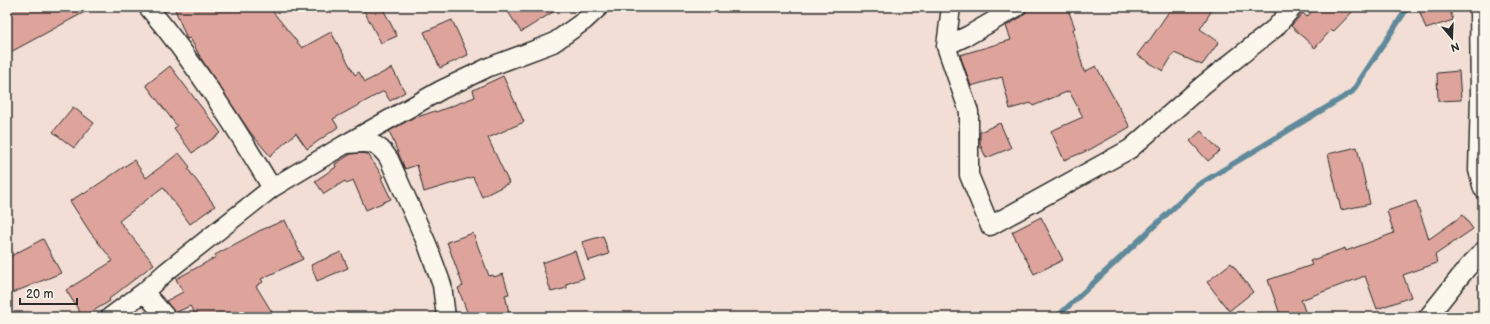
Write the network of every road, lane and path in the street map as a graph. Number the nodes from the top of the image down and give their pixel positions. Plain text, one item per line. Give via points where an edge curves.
1 (148, 7) edge
2 (950, 7) edge
3 (1017, 7) edge
4 (1293, 7) edge
5 (1478, 7) edge
6 (594, 8) edge
7 (946, 46) junction
8 (344, 145) junction
9 (272, 188) junction
10 (1483, 189) edge
11 (1483, 251) edge
12 (144, 292) junction
13 (110, 317) edge
14 (166, 317) edge
15 (446, 317) edge
16 (1428, 317) edge

1 - 9 street via 198,71
2 - 7 street
3 - 7 street
4 - 7 street via 1274,28 1203,85 1130,149 990,226 969,175 969,112
5 - 10 street via 1478,170
6 - 8 street via 584,21 553,42 489,67 441,90
8 - 9 street
8 - 15 street via 366,142 377,145 389,159 427,244 442,285
9 - 12 street
11 - 16 street
12 - 13 street
12 - 14 street

